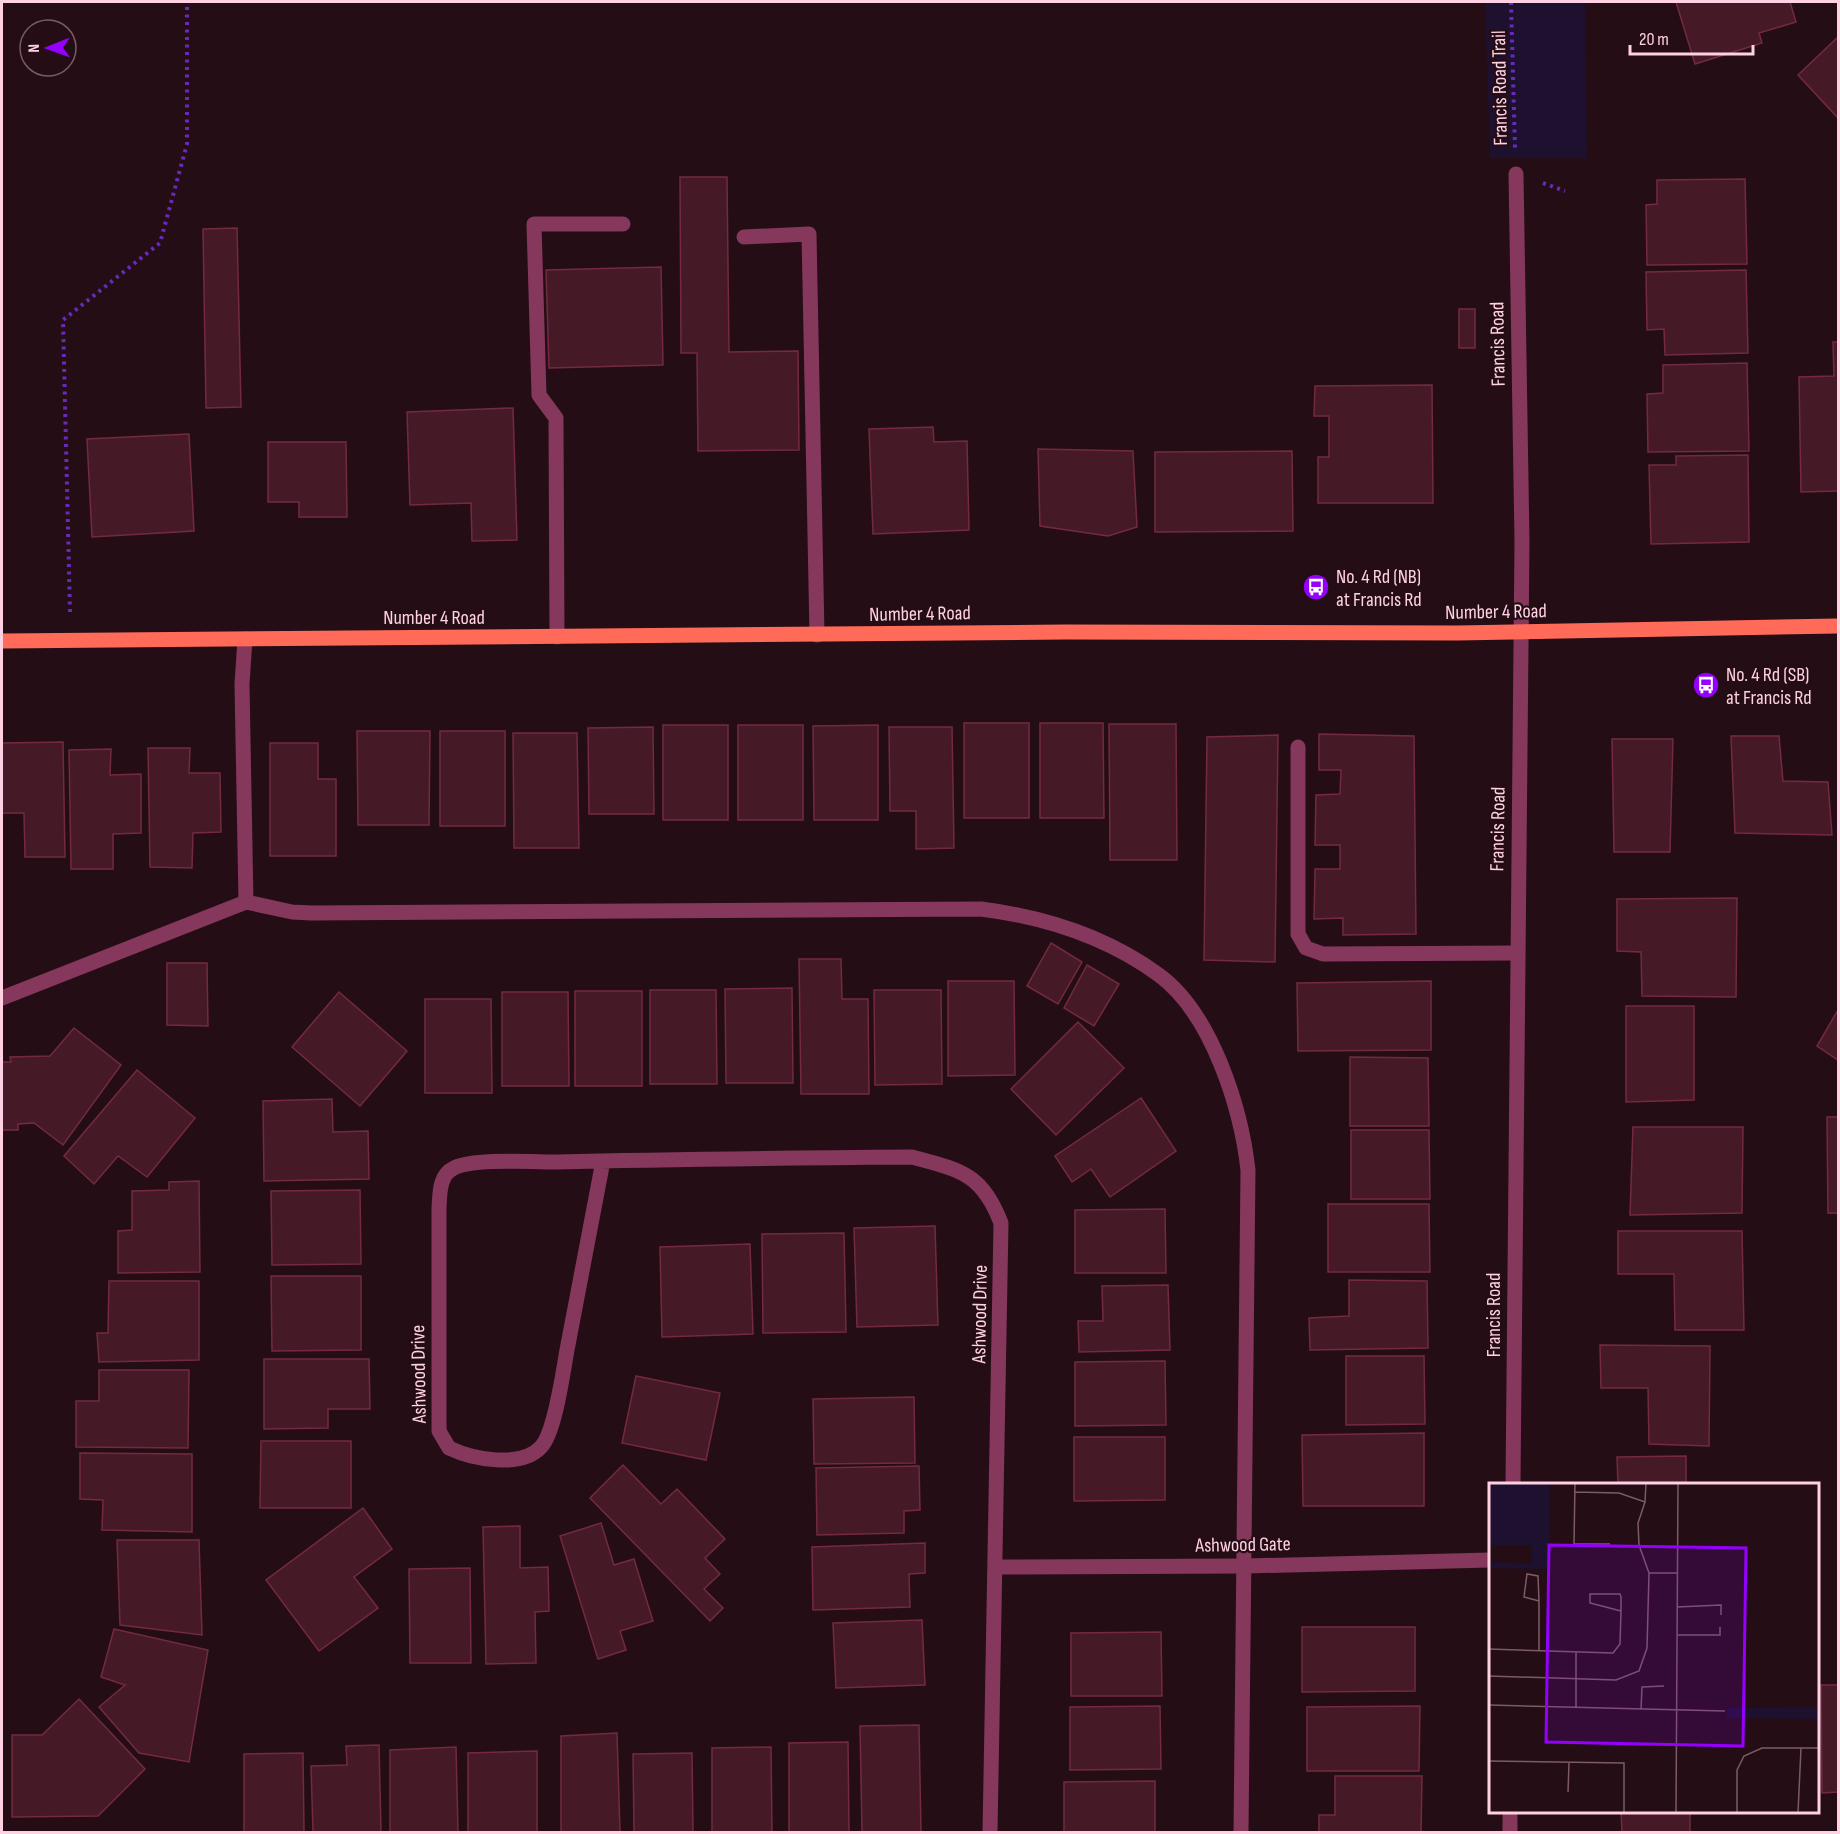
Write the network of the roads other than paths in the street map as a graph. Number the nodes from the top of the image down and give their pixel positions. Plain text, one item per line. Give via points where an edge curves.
1 (1516, 174) road end
2 (623, 224) dead end
3 (744, 237) dead end
4 (1839, 626) edge
5 (1520, 631) junction
6 (817, 635) junction
7 (557, 637) junction
8 (245, 639) junction
9 (2, 641) edge
10 (1298, 747) dead end
11 (246, 902) junction
12 (1517, 953) junction
13 (2, 998) edge
14 (603, 1161) junction
15 (1513, 1483) edge
16 (1489, 1560) edge
17 (1246, 1566) junction
18 (996, 1567) junction
19 (1510, 1813) edge
20 (990, 1833) edge
21 (1241, 1833) edge
22 (1510, 1833) edge

1 - 5 street, Francis Road
2 - 7 street via 534,224 539,394 556,418
3 - 6 street via 809,234
4 - 5 main road, Number 4 Road
5 - 6 main road, Number 4 Road
5 - 12 street, Francis Road
6 - 7 main road, Number 4 Road
7 - 8 main road, Number 4 Road
8 - 9 main road, Number 4 Road
8 - 11 street via 242,684
10 - 12 street via 1298,934 1306,948 1323,954
11 - 13 street
11 - 17 street via 311,913 981,909 1063,926 1102,942 1160,976 1189,1007 1209,1038 1232,1094 1245,1147 1249,1191
12 - 15 street, Francis Road
14 - 14 street, Ashwood Drive via 465,1164 444,1176 439,1208 438,1403 439,1431 449,1448 484,1460 525,1456 541,1448 559,1391
14 - 18 street, Ashwood Drive via 912,1157 975,1179 992,1200 1001,1223
16 - 17 street, Ashwood Gate
17 - 18 street, Ashwood Gate
17 - 21 street
18 - 20 street, Ashwood Drive
19 - 22 street

